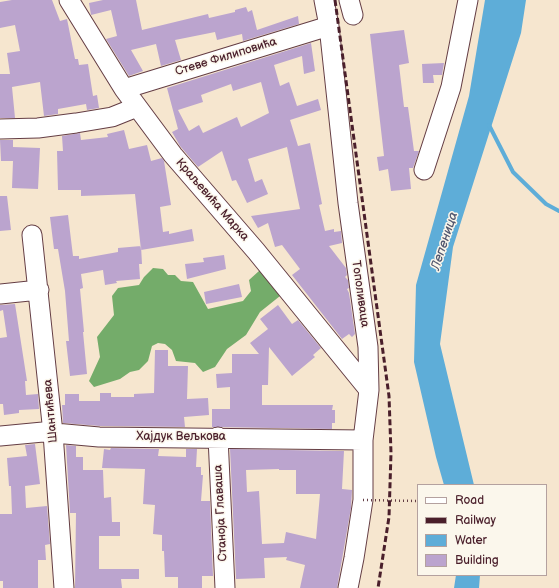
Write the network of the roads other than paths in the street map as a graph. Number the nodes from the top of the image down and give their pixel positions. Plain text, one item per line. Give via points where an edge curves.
1 (69, 0) edge
2 (324, 0) edge
3 (468, 0) edge
4 (329, 26) junction
5 (124, 89) junction
6 (137, 107) junction
7 (0, 129) edge
8 (424, 170) dead end
9 (32, 235) dead end
10 (39, 290) junction
11 (0, 294) edge
12 (369, 390) junction
13 (53, 433) junction
14 (0, 436) edge
15 (218, 437) junction
16 (363, 440) junction
17 (64, 588) edge
18 (225, 588) edge
19 (348, 588) edge

1 - 5 street, Краљевића Марка
2 - 4 street, Тополиваца
3 - 8 street via 451,87
4 - 5 street, Стеве Филиповића
4 - 12 street, Тополиваца via 348,203 368,347
5 - 6 street, Краљевића Марка
6 - 7 street via 112,117 76,123
6 - 12 street, Краљевића Марка via 173,155 256,251
9 - 10 street, Шантићева
10 - 11 street
10 - 13 street, Шантићева
12 - 16 street, Тополиваца
13 - 14 street, Хајдук Вељкова via 32,432
13 - 15 street, Хајдук Вељкова via 99,437
13 - 17 street, Шантићева
15 - 16 street, Хајдук Вељкова
15 - 18 street, Станоја Главаша
16 - 19 street, Тополиваца via 363,500

